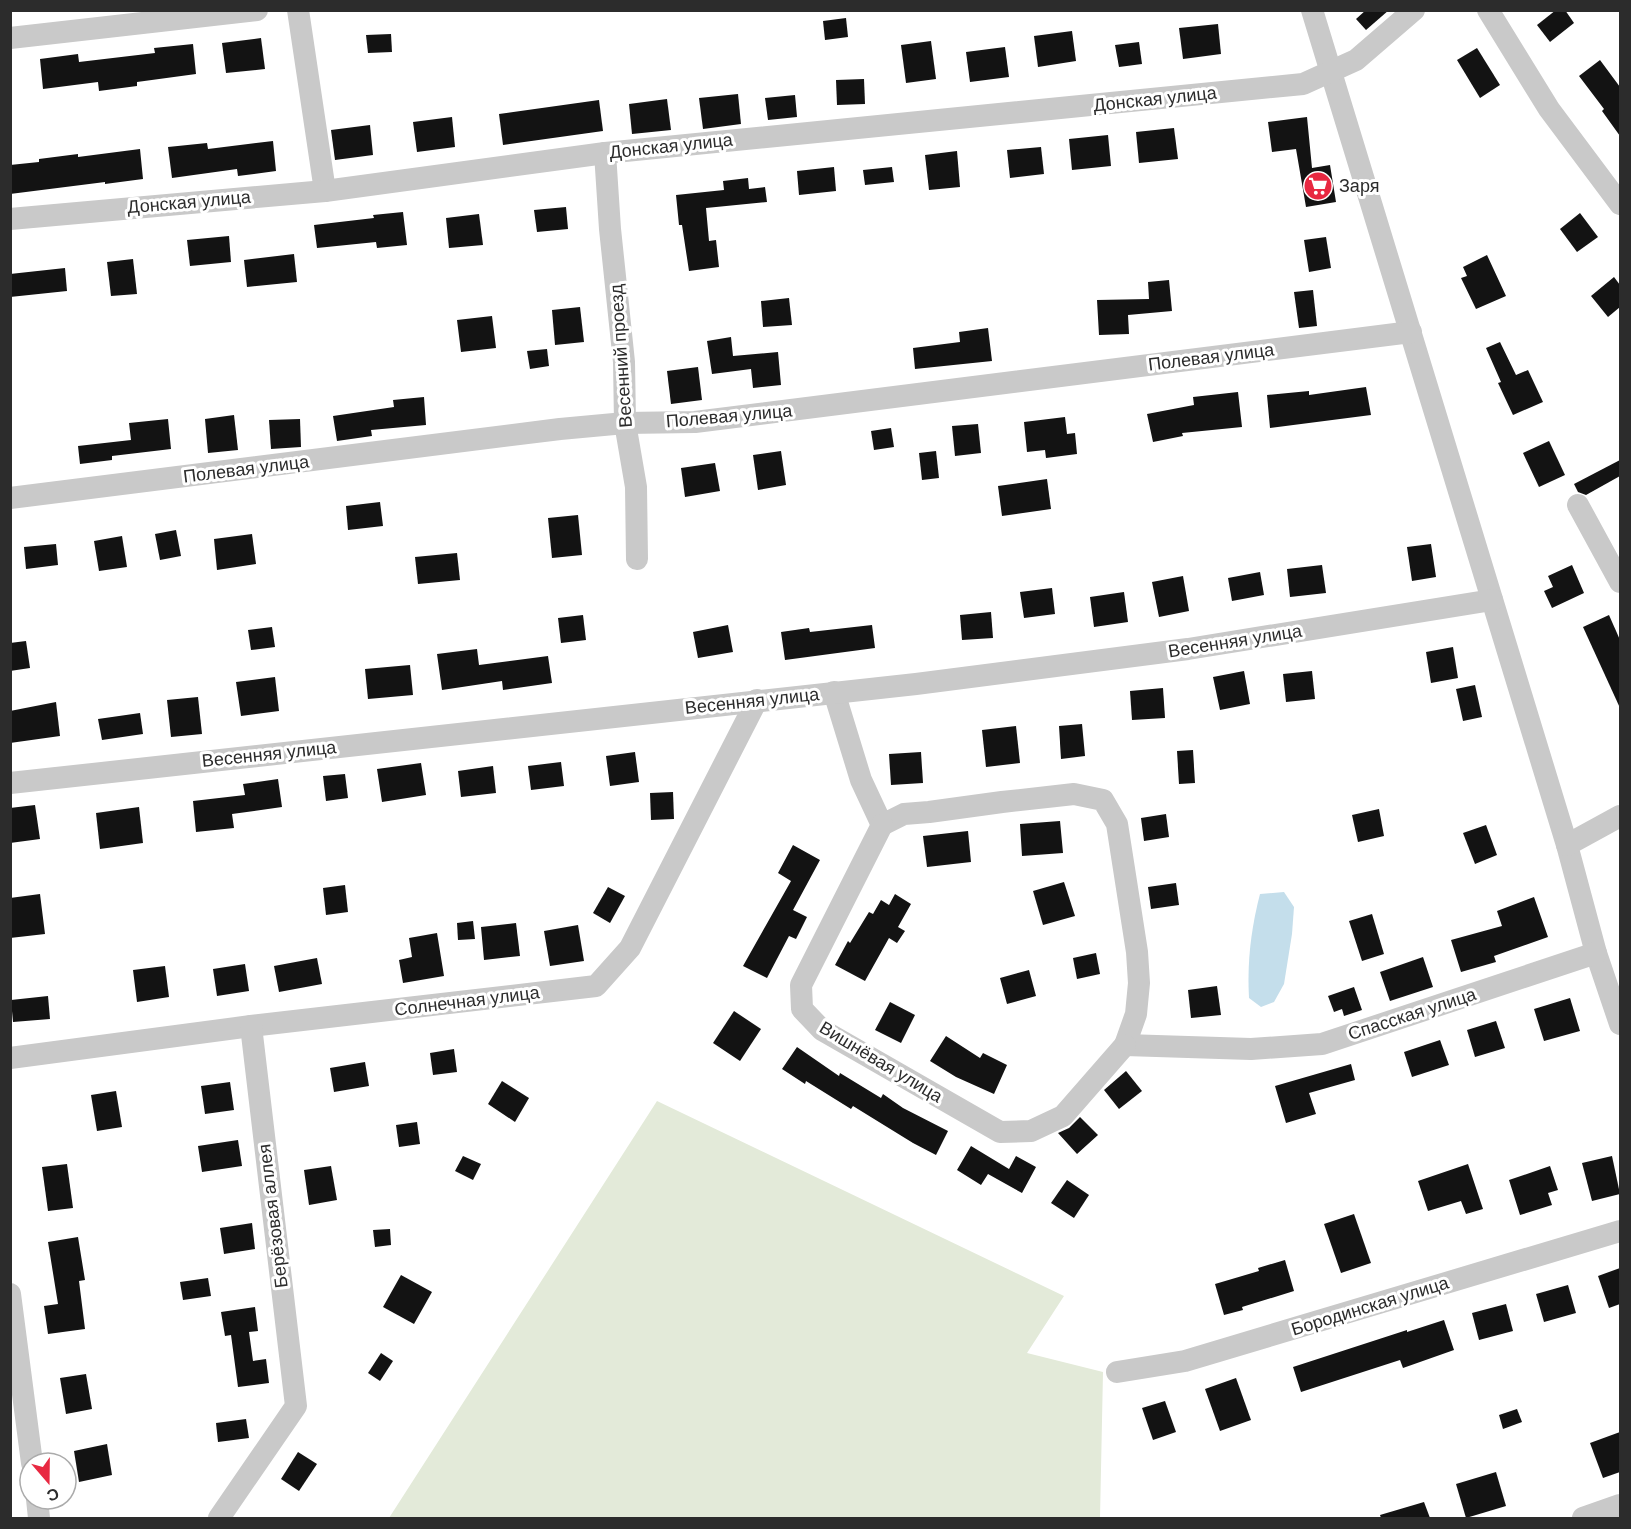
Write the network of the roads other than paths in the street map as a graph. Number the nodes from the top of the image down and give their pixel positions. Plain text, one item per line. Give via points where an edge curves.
1 (257, 10) edge
2 (298, 10) edge
3 (1312, 10) edge
4 (1414, 10) edge
5 (1488, 10) edge
6 (10, 38) edge
7 (1331, 72) junction
8 (605, 153) junction
9 (325, 190) junction
10 (1620, 204) edge
11 (10, 219) edge
12 (1411, 332) junction
13 (625, 423) junction
14 (10, 498) edge
15 (1578, 504) dead end
16 (637, 560) dead end
17 (1620, 582) edge
18 (1492, 600) junction
19 (834, 692) junction
20 (757, 700) junction
21 (10, 783) edge
22 (1620, 816) edge
23 (882, 825) junction
24 (1567, 845) junction
25 (1596, 953) junction
26 (1620, 1024) edge
27 (251, 1026) junction
28 (1125, 1045) junction
29 (10, 1058) edge
30 (1620, 1231) edge
31 (10, 1294) edge
32 (1117, 1372) dead end
33 (30, 1451) edge
34 (1620, 1505) edge
35 (219, 1518) edge
36 (1583, 1518) edge

1 - 6 street
2 - 9 street
3 - 7 street
4 - 7 street, Донская улица via 1356,60
5 - 10 street via 1549,109
7 - 8 street, Донская улица via 1303,84
7 - 12 street
8 - 9 street, Донская улица
8 - 13 street, Весенний проезд via 624,362
9 - 11 street, Донская улица
12 - 13 street, Полевая улица via 695,422
12 - 18 street
13 - 14 street, Полевая улица
13 - 16 street, Весенний проезд via 636,487
15 - 17 street
18 - 19 street, Весенняя улица via 1188,650
18 - 24 street
19 - 20 street, Весенняя улица
19 - 23 street via 861,780
20 - 21 street, Весенняя улица
20 - 27 street, Солнечная улица via 630,948 597,986
22 - 24 street
23 - 28 street via 904,814 1002,802 1074,794 1103,800 1117,824 1137,952 1136,1014
23 - 28 street, Вишнёвая улица via 801,985 802,1009 822,1030 1000,1132 1031,1131 1063,1116
24 - 25 street
25 - 26 street
25 - 28 street, Спасская улица via 1322,1044 1251,1049
27 - 29 street, Солнечная улица
27 - 35 street, Берёзовая аллея via 296,1406
30 - 32 street, Бородинская улица via 1185,1361
31 - 33 street
34 - 36 street

